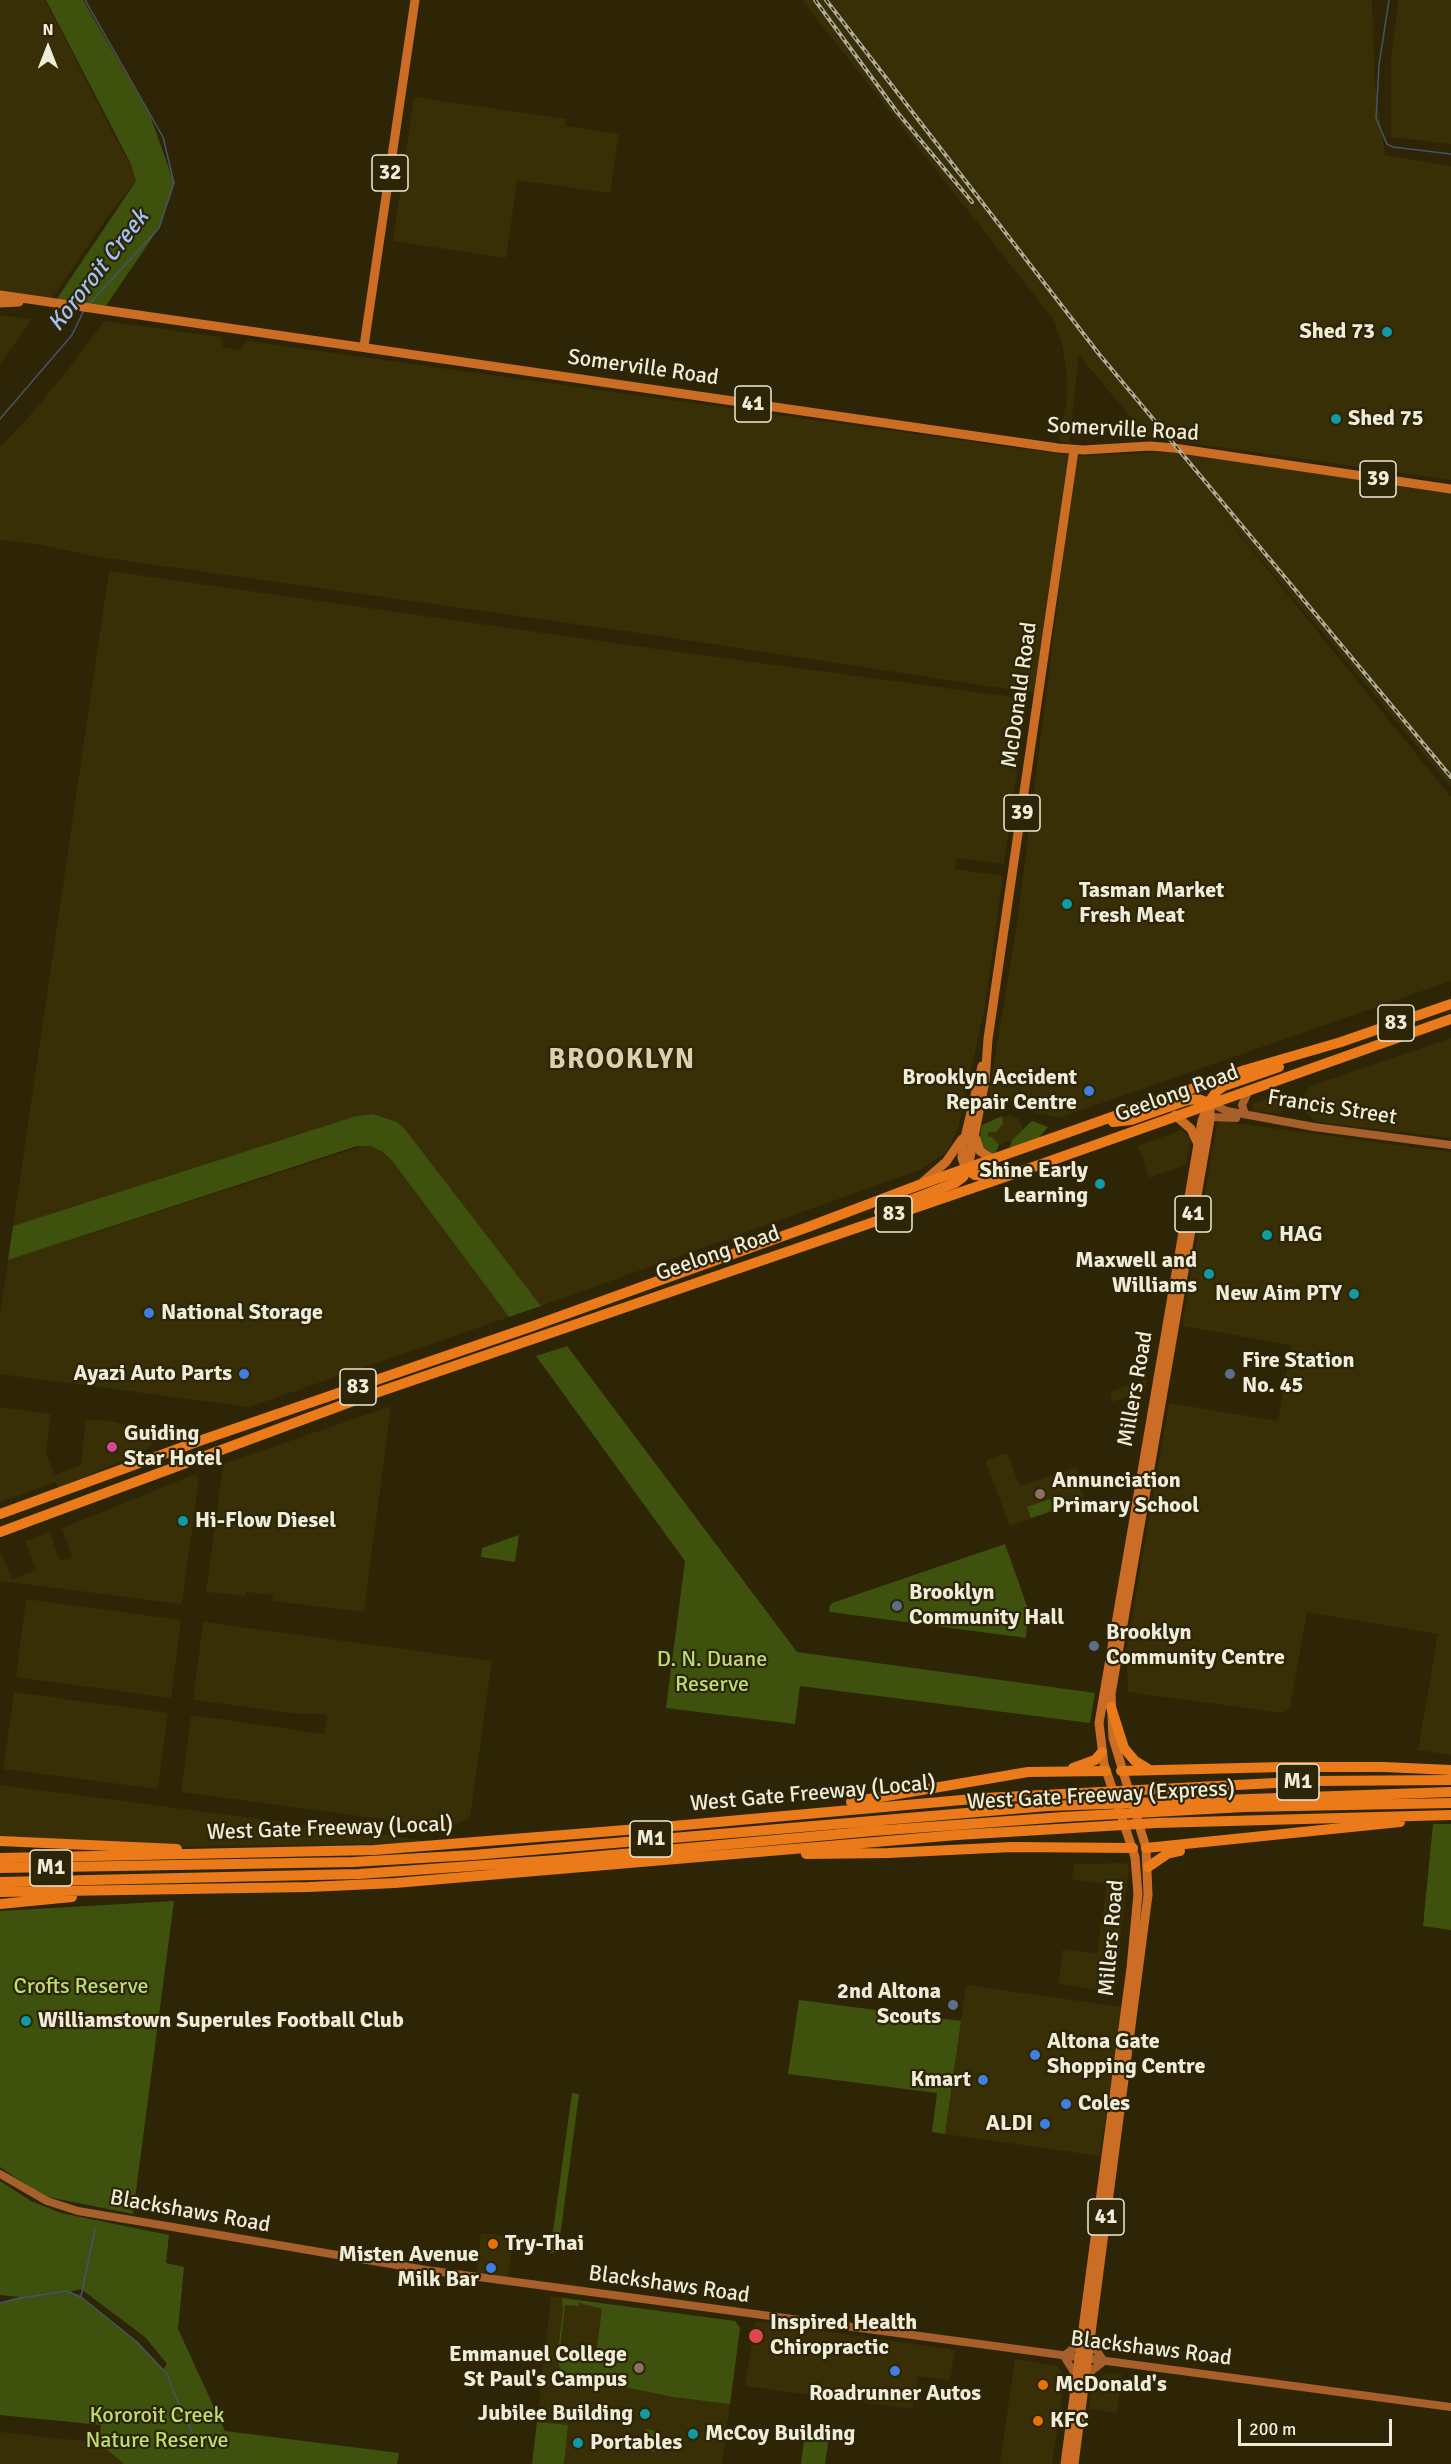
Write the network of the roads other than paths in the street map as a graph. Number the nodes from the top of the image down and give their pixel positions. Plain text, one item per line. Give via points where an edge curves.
1 (415, 0) edge
2 (0, 295) edge
3 (45, 301) junction
4 (0, 303) edge
5 (364, 346) junction
6 (1074, 450) junction
7 (1451, 489) edge
8 (1451, 1004) edge
9 (1451, 1018) edge
10 (1341, 1042) junction
11 (1251, 1088) junction
12 (1209, 1103) junction
13 (1245, 1114) junction
14 (1175, 1115) junction
15 (974, 1117) junction
16 (1210, 1117) junction
17 (1258, 1119) junction
18 (1098, 1124) junction
19 (965, 1133) junction
20 (975, 1137) junction
21 (1202, 1144) junction
22 (1451, 1144) edge
23 (992, 1159) junction
24 (967, 1169) junction
25 (1002, 1178) junction
26 (919, 1185) junction
27 (846, 1230) junction
28 (781, 1237) junction
29 (786, 1251) junction
30 (199, 1441) junction
31 (205, 1454) junction
32 (0, 1514) edge
33 (0, 1532) edge
34 (1111, 1707) junction
35 (1101, 1752) junction
36 (1451, 1770) edge
37 (1064, 1771) junction
38 (1106, 1771) junction
39 (1121, 1771) junction
40 (1153, 1771) junction
41 (1451, 1780) edge
42 (1451, 1792) edge
43 (1451, 1803) edge
44 (1150, 1807) junction
45 (1104, 1809) junction
46 (1451, 1815) edge
47 (770, 1817) junction
48 (1260, 1838) junction
49 (0, 1841) edge
50 (1133, 1848) junction
51 (1146, 1848) junction
52 (340, 1851) junction
53 (0, 1858) edge
54 (632, 1864) junction
55 (1148, 1867) junction
56 (0, 1868) edge
57 (0, 1882) edge
58 (116, 1891) junction
59 (0, 1892) edge
60 (0, 1904) edge
61 (1131, 2004) junction
62 (0, 2174) edge
63 (1086, 2341) junction
64 (1064, 2356) junction
65 (1084, 2358) junction
66 (1104, 2361) junction
67 (1081, 2376) junction
68 (1451, 2407) edge
69 (1065, 2464) edge
70 (1074, 2464) edge

1 - 5 main road, 32
2 - 3 main road, Somerville Road
3 - 4 main road, Somerville Road
3 - 5 main road, Somerville Road
5 - 6 main road, Somerville Road / 41
6 - 7 main road, Somerville Road / 39 via 1173,448
6 - 15 main road, McDonald Road / 39 via 987,1053
8 - 10 highway, Geelong Road / 83
9 - 11 highway, Geelong Road / 83
10 - 12 highway via 1226,1085
10 - 18 highway, Geelong Road / 83 via 1245,1070
11 - 12 highway, Geelong Road / 83
11 - 13 main road via 1242,1103
12 - 13 main road, Francis Street
12 - 14 highway, Geelong Road / 83
12 - 16 main road, Millers Road / 41
12 - 18 highway via 1188,1100 1131,1120
12 - 21 main road, Millers Road via 1203,1118
13 - 17 main road, Francis Street
14 - 21 main road
14 - 25 highway, Geelong Road
15 - 19 main road, McDonald Road / 39
15 - 20 main road, McDonald Road / 39
16 - 17 main road
16 - 21 main road, Millers Road / 41
17 - 22 main road, Francis Street
18 - 23 highway, Geelong Road
19 - 24 main road, McDonald Road / 39 via 962,1158
19 - 26 main road, 39 via 946,1162
20 - 23 main road via 981,1152
20 - 24 main road, McDonald Road / 39
21 - 34 main road, Millers Road / 41
21 - 35 main road, Millers Road / 41 via 1101,1712
23 - 24 highway, Geelong Road / 83
24 - 25 highway via 975,1175
24 - 26 highway, Geelong Road / 83
24 - 27 highway via 955,1183 863,1218
25 - 27 highway, Geelong Road / 83
26 - 28 highway, Geelong Road / 83
27 - 29 highway, Geelong Road / 83
28 - 29 highway
28 - 30 highway, Geelong Road / 83
29 - 31 highway, Geelong Road / 83
30 - 31 highway
30 - 32 highway, Geelong Road / 83
31 - 33 highway, Geelong Road / 83
34 - 39 main road, Millers Road / 41
34 - 40 highway via 1124,1748 1135,1761
35 - 37 highway via 1095,1760
35 - 38 main road, Millers Road / 41
36 - 40 highway via 1216,1767
37 - 38 highway
37 - 47 highway via 1011,1774
38 - 39 main road
38 - 50 main road, Millers Road / 41
39 - 40 highway
39 - 51 main road, Millers Road / 41
41 - 47 highway, West Gate Freeway (Local) / M1 via 1099,1792 911,1803
42 - 44 highway, West Gate Freeway (Express) / M1
43 - 44 highway, West Gate Freeway (Express) / M1
44 - 45 highway, West Gate Freeway (Express) / M1
45 - 56 highway, West Gate Freeway (Express) / M1 via 925,1815 399,1860
45 - 57 highway, West Gate Freeway (Express) / M1 via 568,1859 359,1874
46 - 48 highway
46 - 54 highway, M1 via 1156,1823 918,1838
47 - 52 highway, West Gate Freeway (Local) / M1
48 - 51 highway
48 - 55 highway via 1167,1854
49 - 52 highway
50 - 51 main road
50 - 54 highway via 971,1848
50 - 61 main road, Millers Road / 41 via 1138,1894
51 - 55 main road, Millers Road / 41
52 - 53 highway, West Gate Freeway (Local) / M1
54 - 58 highway, M1 via 364,1885
55 - 61 main road, Millers Road / 41 via 1148,1895
58 - 59 highway, M1
58 - 60 highway
61 - 63 main road, Millers Road / 41
62 - 64 main road, Blackshaws Road via 59,2206 153,2224 426,2270
63 - 64 main road
63 - 65 main road, Millers Road / 41
63 - 66 main road
64 - 65 main road, Blackshaws Road
64 - 67 main road
65 - 66 main road, Blackshaws Road
65 - 67 main road, Millers Road / 41
66 - 67 main road
66 - 68 main road, Blackshaws Road
67 - 69 main road, Millers Road / 41
67 - 70 main road, Millers Road / 41

